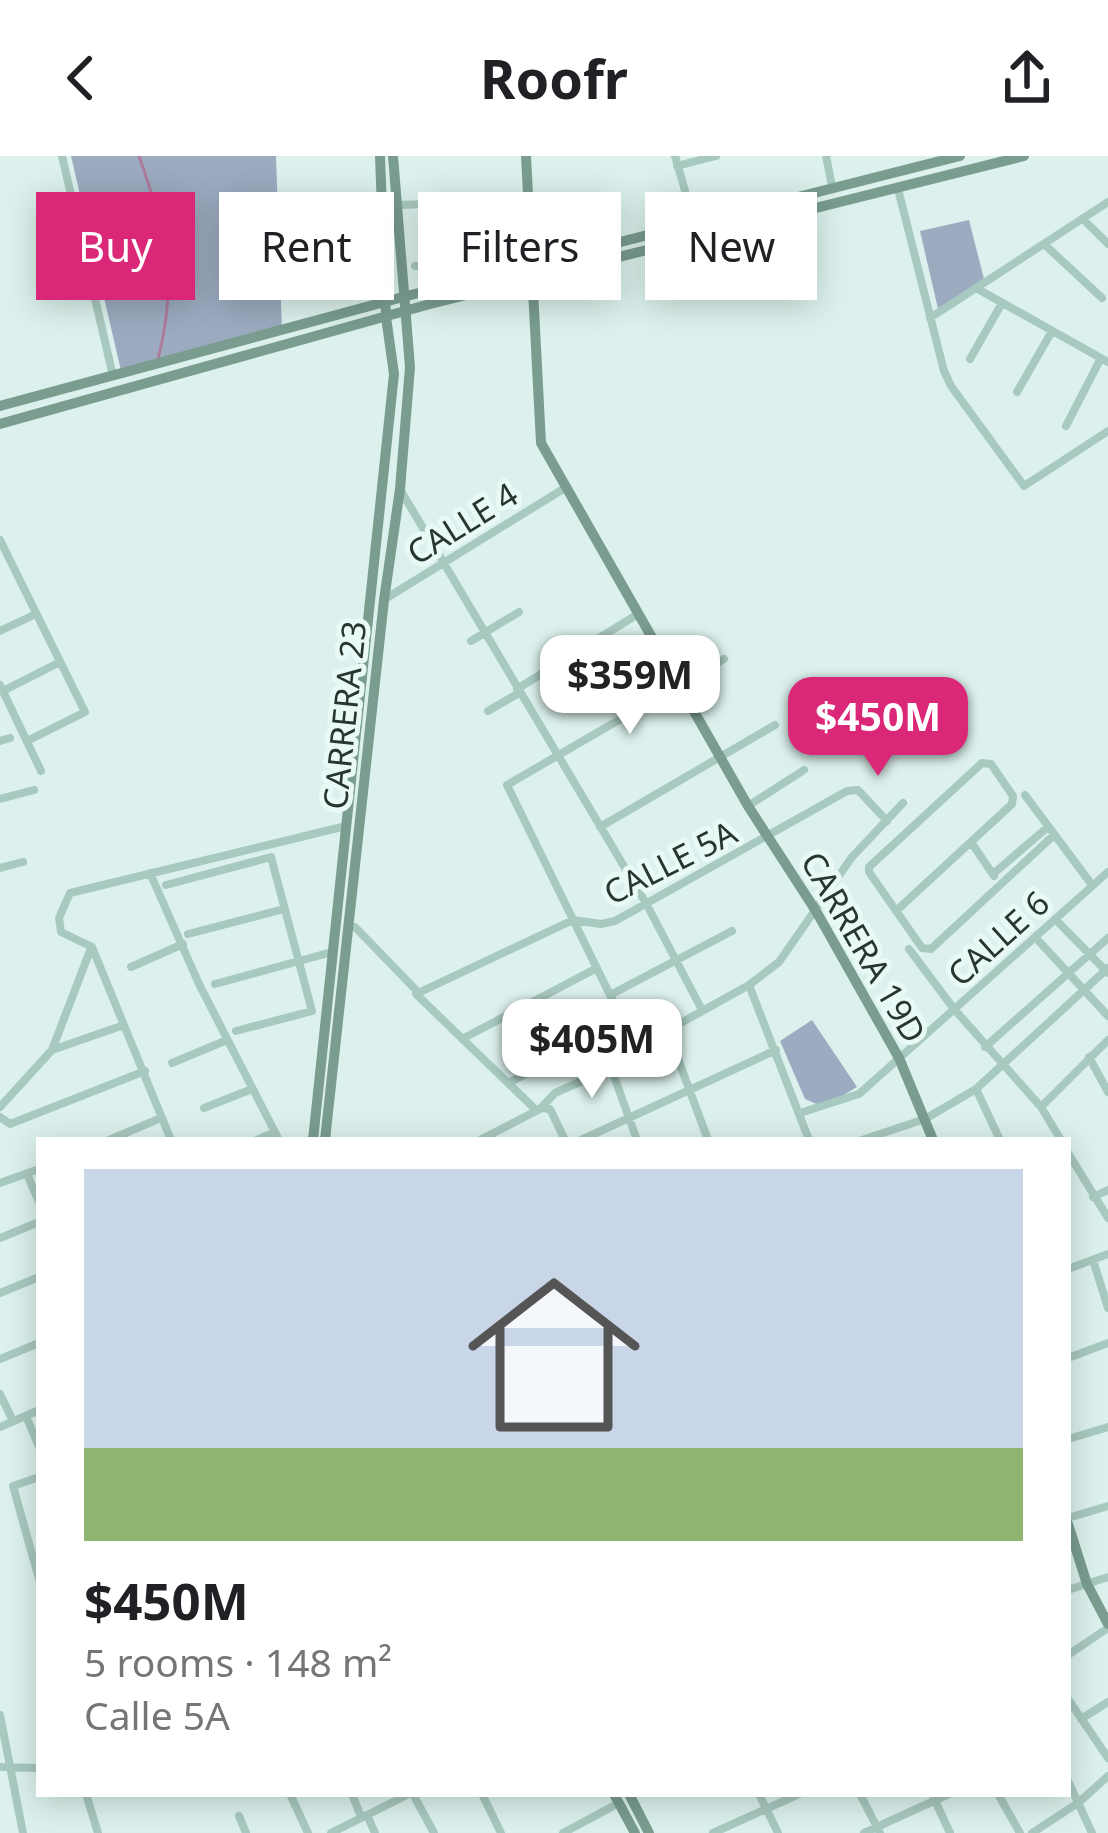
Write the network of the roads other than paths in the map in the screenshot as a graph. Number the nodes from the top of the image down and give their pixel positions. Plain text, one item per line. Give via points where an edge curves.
1 (62, 156) edge
2 (380, 156) edge
3 (393, 156) edge
4 (526, 156) edge
5 (716, 156) edge
6 (826, 156) edge
7 (960, 156) edge
8 (1024, 156) edge
9 (676, 161) edge
10 (832, 186) junction
11 (898, 189) junction
12 (394, 192) edge
13 (528, 192) edge
14 (685, 192) edge
15 (809, 192) edge
16 (1108, 202) edge
17 (418, 205) edge
18 (394, 206) joint
19 (1083, 219) junction
20 (1044, 244) junction
21 (1108, 244) edge
22 (621, 258) edge
23 (415, 266) dead end
24 (418, 266) edge
25 (976, 288) junction
26 (418, 293) edge
27 (403, 297) junction
28 (1102, 298) dead end
29 (449, 300) edge
30 (532, 300) edge
31 (386, 301) junction
32 (1002, 303) junction
33 (425, 306) junction
34 (404, 312) junction
35 (386, 317) junction
36 (930, 317) junction
37 (1052, 331) junction
38 (970, 359) dead end
39 (1104, 360) edge
40 (410, 367) junction
41 (114, 378) junction
42 (1017, 392) dead end
43 (0, 406) edge
44 (0, 424) edge
45 (1066, 426) dead end
46 (1108, 431) edge
47 (565, 488) junction
48 (400, 489) junction
49 (0, 541) edge
50 (445, 560) junction
51 (12, 564) junction
52 (0, 569) edge
53 (383, 600) junction
54 (519, 612) dead end
55 (36, 614) junction
56 (640, 614) junction
57 (485, 631) junction
58 (0, 632) edge
59 (470, 641) dead end
60 (724, 658) dead end
61 (60, 662) junction
62 (679, 684) junction
63 (1, 688) edge
64 (518, 691) junction
65 (488, 711) dead end
66 (775, 725) dead end
67 (26, 741) junction
68 (555, 755) junction
69 (722, 756) junction
70 (804, 770) dead end
71 (41, 771) dead end
72 (34, 790) dead end
73 (1025, 795) dead end
74 (0, 799) edge
75 (903, 803) dead end
76 (748, 806) junction
77 (887, 820) junction
78 (346, 826) junction
79 (600, 827) junction
80 (1051, 831) junction
81 (768, 838) junction
82 (971, 842) junction
83 (23, 862) dead end
84 (0, 868) edge
85 (1108, 872) edge
86 (150, 873) junction
87 (993, 874) junction
88 (1000, 884) junction
89 (166, 885) dead end
90 (1093, 886) junction
91 (647, 905) junction
92 (284, 909) junction
93 (816, 911) junction
94 (896, 911) junction
95 (1055, 919) junction
96 (573, 920) junction
97 (348, 927) junction
98 (732, 931) dead end
99 (1035, 937) junction
100 (1108, 938) edge
101 (186, 939) junction
102 (92, 947) junction
103 (909, 949) dead end
104 (332, 952) junction
105 (1089, 954) junction
106 (675, 961) junction
107 (299, 962) junction
108 (131, 967) dead end
109 (597, 968) junction
110 (1107, 970) edge
111 (1068, 972) junction
112 (215, 984) dead end
113 (749, 985) junction
114 (1084, 988) junction
115 (335, 989) junction
116 (416, 994) junction
117 (610, 994) junction
118 (953, 1009) junction
119 (702, 1010) junction
120 (1108, 1016) edge
121 (623, 1024) junction
122 (124, 1025) junction
123 (236, 1031) dead end
124 (668, 1032) junction
125 (462, 1039) junction
126 (227, 1040) junction
127 (1108, 1040) edge
128 (986, 1047) junction
129 (636, 1048) junction
130 (776, 1049) junction
131 (52, 1050) junction
132 (1089, 1057) junction
133 (899, 1058) junction
134 (172, 1063) dead end
135 (616, 1066) junction
136 (1001, 1066) junction
137 (145, 1071) junction
138 (508, 1083) junction
139 (252, 1089) junction
140 (976, 1089) junction
141 (690, 1090) junction
142 (1108, 1092) edge
143 (1041, 1106) junction
144 (0, 1107) edge
145 (204, 1108) dead end
146 (538, 1109) junction
147 (800, 1113) junction
148 (0, 1117) edge
149 (161, 1118) junction
150 (925, 1119) junction
151 (630, 1120) junction
152 (277, 1136) edge
153 (116, 1137) edge
154 (170, 1137) edge
155 (313, 1137) edge
156 (325, 1137) edge
157 (486, 1137) edge
158 (564, 1137) edge
159 (588, 1137) edge
160 (636, 1137) edge
161 (707, 1137) edge
162 (808, 1137) edge
163 (871, 1137) edge
164 (932, 1137) edge
165 (999, 1137) edge
166 (1058, 1137) edge
167 (1071, 1158) edge
168 (36, 1170) edge
169 (27, 1174) junction
170 (0, 1184) edge
171 (1108, 1190) edge
172 (36, 1195) edge
173 (1094, 1197) junction
174 (1108, 1218) edge
175 (36, 1223) edge
176 (0, 1238) edge
177 (1108, 1253) edge
178 (1093, 1260) junction
179 (1071, 1268) edge
180 (36, 1278) edge
181 (0, 1293) edge
182 (1108, 1308) edge
183 (1108, 1343) edge
184 (36, 1344) edge
185 (1071, 1357) edge
186 (0, 1359) edge
187 (0, 1394) edge
188 (36, 1411) edge
189 (26, 1416) junction
190 (13, 1421) junction
191 (0, 1427) edge
192 (1108, 1427) edge
193 (1071, 1438) edge
194 (36, 1440) edge
195 (36, 1478) edge
196 (1108, 1506) edge
197 (1071, 1520) edge
198 (1071, 1531) edge
199 (34, 1543) edge
200 (1108, 1577) edge
201 (1087, 1584) junction
202 (1071, 1589) edge
203 (1108, 1626) edge
204 (1071, 1652) edge
205 (1108, 1702) edge
206 (1071, 1704) edge
207 (0, 1715) edge
208 (1081, 1719) junction
209 (1108, 1758) edge
210 (6, 1767) edge
211 (36, 1768) edge
212 (1108, 1776) edge
213 (1071, 1787) edge
214 (87, 1797) edge
215 (291, 1797) edge
216 (354, 1797) edge
217 (405, 1797) edge
218 (413, 1797) edge
219 (483, 1797) edge
220 (623, 1797) edge
221 (625, 1797) edge
222 (626, 1797) edge
223 (761, 1797) edge
224 (793, 1797) edge
225 (862, 1797) edge
226 (934, 1797) edge
227 (1000, 1797) edge
228 (1078, 1803) junction
229 (767, 1809) junction
230 (238, 1816) dead end
231 (364, 1816) junction
232 (879, 1830) edge
233 (23, 1833) edge
234 (98, 1833) edge
235 (246, 1833) edge
236 (308, 1833) edge
237 (332, 1833) edge
238 (375, 1833) edge
239 (434, 1833) edge
240 (501, 1833) edge
241 (563, 1833) edge
242 (635, 1833) edge
243 (649, 1833) edge
244 (713, 1833) edge
245 (778, 1833) edge
246 (864, 1833) edge
247 (950, 1833) edge
248 (1020, 1833) edge
249 (1032, 1833) edge
250 (1091, 1833) edge

1 - 41 street
2 - 31 main road, CARRERA 23
3 - 12 main road, CARRERA 23
4 - 13 main road
5 - 9 street
6 - 10 street
7 - 10 main road
8 - 11 main road
9 - 14 street
10 - 15 main road
11 - 22 main road
11 - 36 street
16 - 19 street
17 - 18 street
18 - 27 main road, CARRERA 23
19 - 20 street
19 - 21 street
20 - 25 street
20 - 28 street
23 - 24 street
25 - 32 street
25 - 36 street
26 - 27 main road
27 - 31 main road
27 - 34 main road, CARRERA 23
29 - 33 main road
30 - 47 main road, CARRERA 19D via 539,432
31 - 35 main road, CARRERA 23
31 - 41 main road
32 - 37 street
32 - 38 street
33 - 34 main road
33 - 40 main road via 411,327
34 - 35 main road
34 - 40 main road, CARRERA 23
35 - 44 main road
35 - 78 main road, CARRERA 23 via 394,374
36 - 46 street via 951,386 1024,486
37 - 39 street
37 - 42 street
39 - 45 street
40 - 48 main road, CARRERA 23
41 - 43 main road
47 - 50 street, CALLE 4
47 - 56 main road, CARRERA 19D
48 - 50 street
48 - 53 main road, CARRERA 23
49 - 51 street
50 - 53 street, CALLE 4
50 - 57 street
51 - 52 street
51 - 55 street
53 - 97 main road, CARRERA 23
54 - 57 street
55 - 58 street
55 - 61 street
56 - 62 main road, CARRERA 19D
56 - 64 street
57 - 59 street
57 - 64 street
60 - 62 street
61 - 63 street
61 - 67 street via 85,712
62 - 68 street
62 - 69 main road, CARRERA 19D
63 - 67 street
64 - 65 street
64 - 68 street
66 - 69 street
67 - 71 street
68 - 79 street
68 - 96 street via 508,786
69 - 76 main road, CARRERA 19D
69 - 79 street
70 - 76 street
72 - 74 street
73 - 80 street
75 - 77 street
76 - 81 main road, CARRERA 19D
77 - 81 street, CALLE 5A via 858,790 848,790
77 - 93 street
78 - 86 street
78 - 104 main road, CARRERA 23
79 - 91 street
80 - 87 street
80 - 88 street
80 - 90 street
81 - 91 street, CALLE 5A
81 - 93 main road, CARRERA 19D
82 - 87 street
82 - 94 street
82 - 94 street via 1013,801 986,762 871,864
83 - 84 street
85 - 90 street, CALLE 6
86 - 101 street
86 - 102 street via 70,893 61,932
87 - 88 street
88 - 94 street via 930,950
89 - 92 street via 271,857
90 - 95 street, CALLE 6
91 - 96 street, CALLE 5A via 601,924
91 - 106 street
92 - 101 street
92 - 107 street
93 - 113 street via 779,962
93 - 133 main road, CARRERA 19D
95 - 99 street, CALLE 6
95 - 105 street
96 - 109 street
96 - 116 street, CALLE 5A
97 - 115 main road, CARRERA 23
97 - 116 street
98 - 106 street
99 - 111 street
99 - 118 street, CALLE 6
100 - 105 street
101 - 108 street
101 - 126 street
102 - 122 street
102 - 131 street
103 - 118 street
104 - 107 street
104 - 115 main road, CARRERA 23
105 - 110 street
105 - 111 street
106 - 117 street
106 - 119 street
107 - 112 street
107 - 123 street via 312,1011
109 - 117 street
109 - 125 street
110 - 114 street
111 - 114 street
111 - 128 street
113 - 119 street
113 - 130 street
114 - 120 street
114 - 136 street
115 - 155 main road, CARRERA 23
115 - 156 main road, CARRERA 23
116 - 125 street
117 - 121 street
118 - 128 street
118 - 133 street, CALLE 6
119 - 124 street
121 - 129 street
121 - 138 street
122 - 131 street
122 - 137 street
124 - 129 street
124 - 141 street
125 - 138 street
126 - 134 street
126 - 139 street
127 - 132 street
128 - 136 street
129 - 135 street
130 - 141 street
130 - 147 street
131 - 144 street
132 - 142 street
132 - 143 street
133 - 147 street, CALLE 6 via 859,1094
133 - 150 main road, CARRERA 19D
135 - 146 street
135 - 151 street
136 - 140 street
136 - 143 street
137 - 148 street via 10,1124
137 - 149 street
138 - 146 street
139 - 145 street
139 - 152 street
140 - 150 street
140 - 165 street
141 - 151 street
141 - 161 street
143 - 166 street
146 - 157 street
146 - 158 street via 550,1108
147 - 162 street
149 - 153 street
149 - 154 street
150 - 163 street
150 - 164 main road, CARRERA 19D
151 - 159 street
151 - 160 street
167 - 173 street
168 - 169 street
169 - 170 street
169 - 172 street
171 - 173 street
173 - 174 street
175 - 176 street
177 - 178 street
178 - 179 street
178 - 182 street
180 - 181 street
183 - 185 street
184 - 186 street
187 - 190 street
188 - 189 street
189 - 190 street
189 - 194 street
190 - 191 street
192 - 193 street
195 - 199 street via 13,1486
196 - 197 street
198 - 201 main road
200 - 201 street
201 - 202 street
201 - 203 main road
203 - 204 street
205 - 208 street
206 - 208 street
207 - 210 street
208 - 209 street
210 - 211 street
210 - 233 street
212 - 228 street
213 - 228 street
214 - 234 street
215 - 236 street
216 - 231 street
217 - 231 street
218 - 239 street
219 - 240 street
220 - 241 street
221 - 242 main road
222 - 243 main road
223 - 229 street
224 - 229 street
225 - 232 street
226 - 232 street
226 - 247 street
227 - 248 street
228 - 249 street
228 - 250 street
229 - 244 street
229 - 245 street
230 - 235 street
231 - 237 street
231 - 238 street
232 - 246 street

